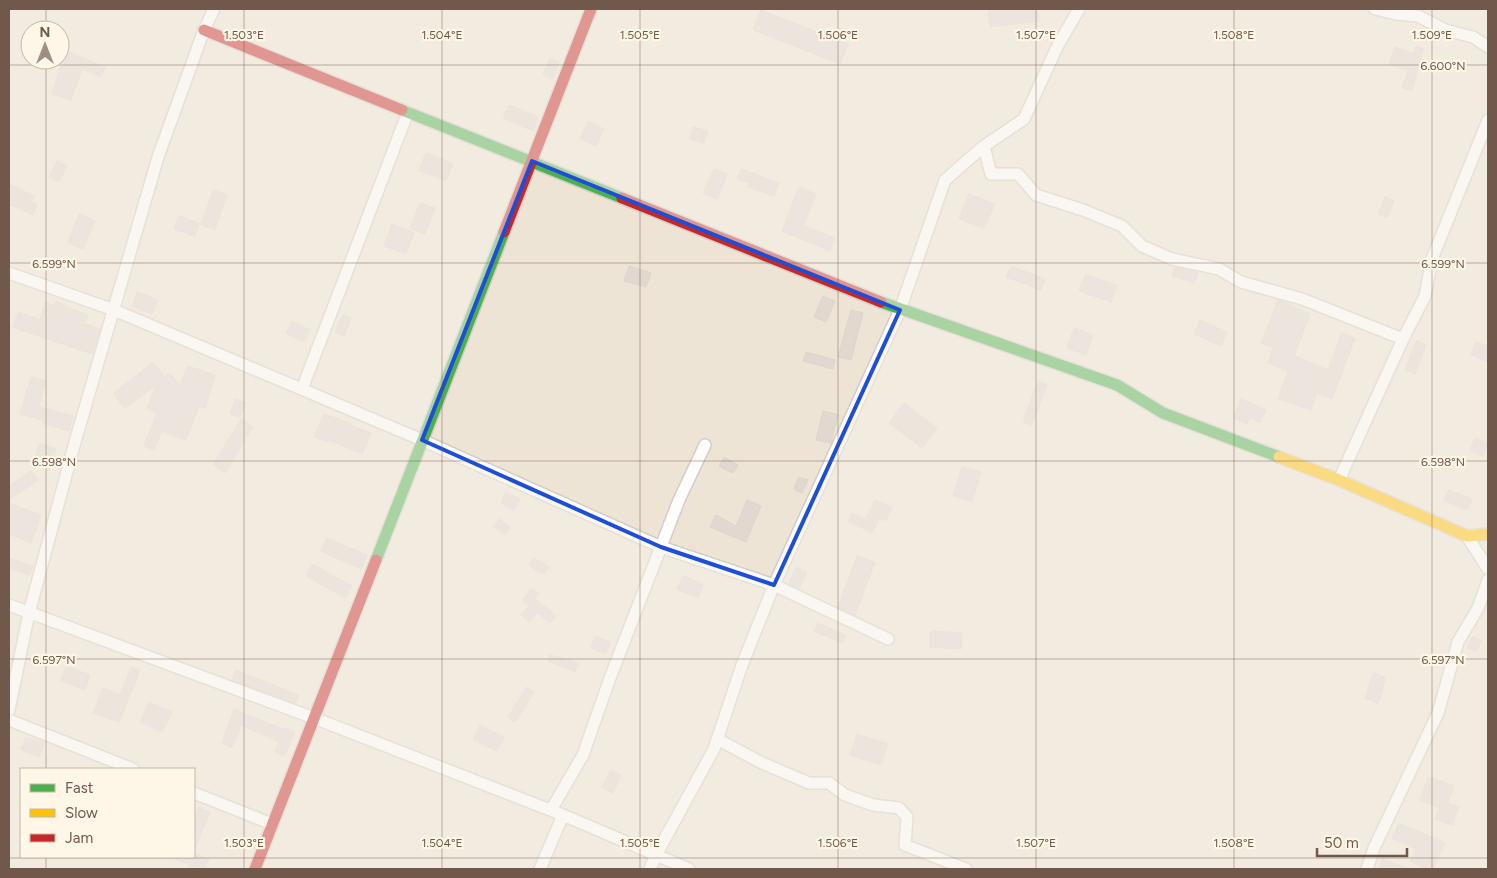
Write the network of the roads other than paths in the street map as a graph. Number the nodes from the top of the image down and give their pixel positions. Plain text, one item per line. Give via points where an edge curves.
1 (214, 9) edge
2 (591, 9) edge
3 (1079, 9) edge
4 (1375, 9) edge
5 (1388, 10) edge
6 (204, 30) junction
7 (1488, 47) edge
8 (408, 112) junction
9 (1488, 120) edge
10 (984, 146) junction
11 (532, 161) junction
12 (9, 273) edge
13 (114, 310) junction
14 (900, 310) junction
15 (1403, 339) junction
16 (302, 389) junction
17 (422, 440) junction
18 (705, 445) dead end
19 (1339, 480) junction
20 (1488, 534) edge
21 (1467, 536) junction
22 (661, 547) junction
23 (1488, 569) edge
24 (1488, 580) edge
25 (774, 585) junction
26 (9, 605) edge
27 (29, 613) junction
28 (888, 639) dead end
29 (9, 710) edge
30 (314, 718) junction
31 (9, 720) edge
32 (717, 740) junction
33 (130, 768) edge
34 (195, 793) edge
35 (551, 810) junction
36 (563, 815) junction
37 (272, 824) junction
38 (656, 855) junction
39 (255, 869) edge
40 (540, 869) edge
41 (650, 869) edge
42 (689, 869) edge
43 (966, 869) edge
44 (1367, 869) edge

1 - 6 street
2 - 11 street
3 - 10 street via 1058,45 1024,120
4 - 5 street
5 - 7 street via 1418,16 1445,30 1473,37
6 - 8 street
6 - 13 street via 158,157
8 - 11 street
8 - 16 street
9 - 15 street via 1432,260 1425,296
10 - 14 street via 945,180
10 - 15 street via 991,174 1018,174 1036,195 1122,226 1142,246 1172,259 1219,269 1241,282 1302,300
11 - 14 street
11 - 17 street
12 - 13 street
13 - 16 street
13 - 27 street
14 - 19 street via 1117,385 1163,412
14 - 25 street
15 - 19 street
16 - 17 street
17 - 22 street
17 - 30 street
18 - 22 street
19 - 21 street
20 - 21 street
21 - 23 street
22 - 25 street
22 - 35 street via 583,755
24 - 44 street via 1478,608 1458,642 1438,713
25 - 28 street
25 - 32 street
26 - 27 street
27 - 29 street
27 - 30 street
30 - 35 street
30 - 37 street
31 - 33 street
32 - 38 street
32 - 43 street via 809,784 829,783 845,795 873,805 899,808 907,817 905,845
34 - 37 street
35 - 36 street
36 - 38 street
36 - 40 street
37 - 39 street
38 - 41 street
38 - 42 street

